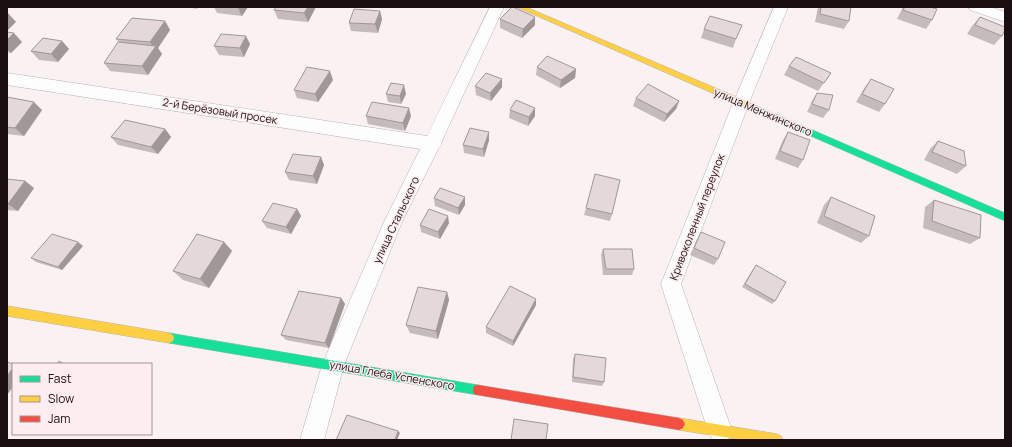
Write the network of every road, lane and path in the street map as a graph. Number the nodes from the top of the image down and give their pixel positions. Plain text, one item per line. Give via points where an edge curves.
1 (497, 7) edge
2 (520, 7) edge
3 (781, 7) edge
4 (975, 7) edge
5 (1005, 17) edge
6 (7, 79) edge
7 (741, 103) junction
8 (433, 144) junction
9 (1005, 217) edge
10 (7, 311) edge
11 (333, 366) junction
12 (720, 431) junction
13 (312, 440) edge
14 (777, 440) edge

1 - 8 street, улица Стальского
2 - 7 street, улица Менжинского
3 - 7 street, Кривоколенный переулок
4 - 5 street
6 - 8 street, 2-й Берёзовый просек
7 - 9 street, улица Менжинского
7 - 12 street, Кривоколенный переулок via 671,284
8 - 11 street, улица Стальского via 393,222
10 - 11 street, улица Глеба Успенского
11 - 12 street, улица Глеба Успенского
11 - 13 street, улица Стальского
12 - 14 street, улица Глеба Успенского

